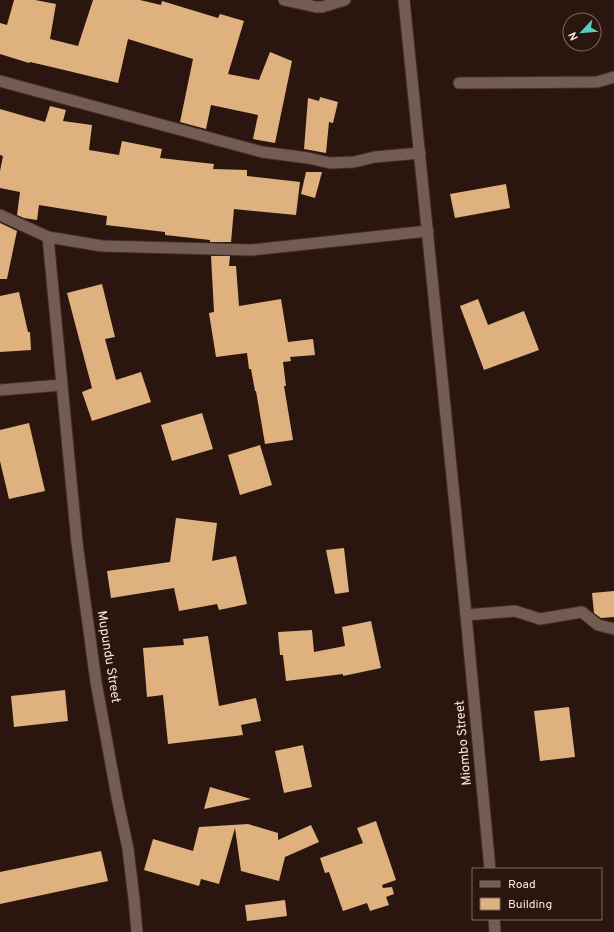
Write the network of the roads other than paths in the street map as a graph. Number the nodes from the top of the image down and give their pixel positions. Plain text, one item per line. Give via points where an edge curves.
1 (284, 0) edge
2 (345, 0) edge
3 (404, 0) edge
4 (614, 77) edge
5 (0, 81) edge
6 (459, 83) dead end
7 (420, 153) junction
8 (0, 215) edge
9 (428, 231) junction
10 (48, 237) junction
11 (61, 384) junction
12 (0, 390) edge
13 (466, 615) junction
14 (614, 629) edge
15 (490, 868) edge
16 (494, 920) edge
17 (137, 932) edge
18 (496, 932) edge

1 - 2 street via 316,7
3 - 7 street, Miombo Street
4 - 6 street via 597,82
5 - 7 street via 262,152 330,163
7 - 9 street, Miombo Street
8 - 10 street
9 - 10 street via 252,250 102,246
9 - 13 street, Miombo Street
10 - 11 street, Mupundu Street
11 - 12 street
11 - 17 street, Mupundu Street via 77,543 95,674 128,849
13 - 14 street via 515,612 540,619 582,612 598,625
13 - 15 street, Miombo Street
16 - 18 street

